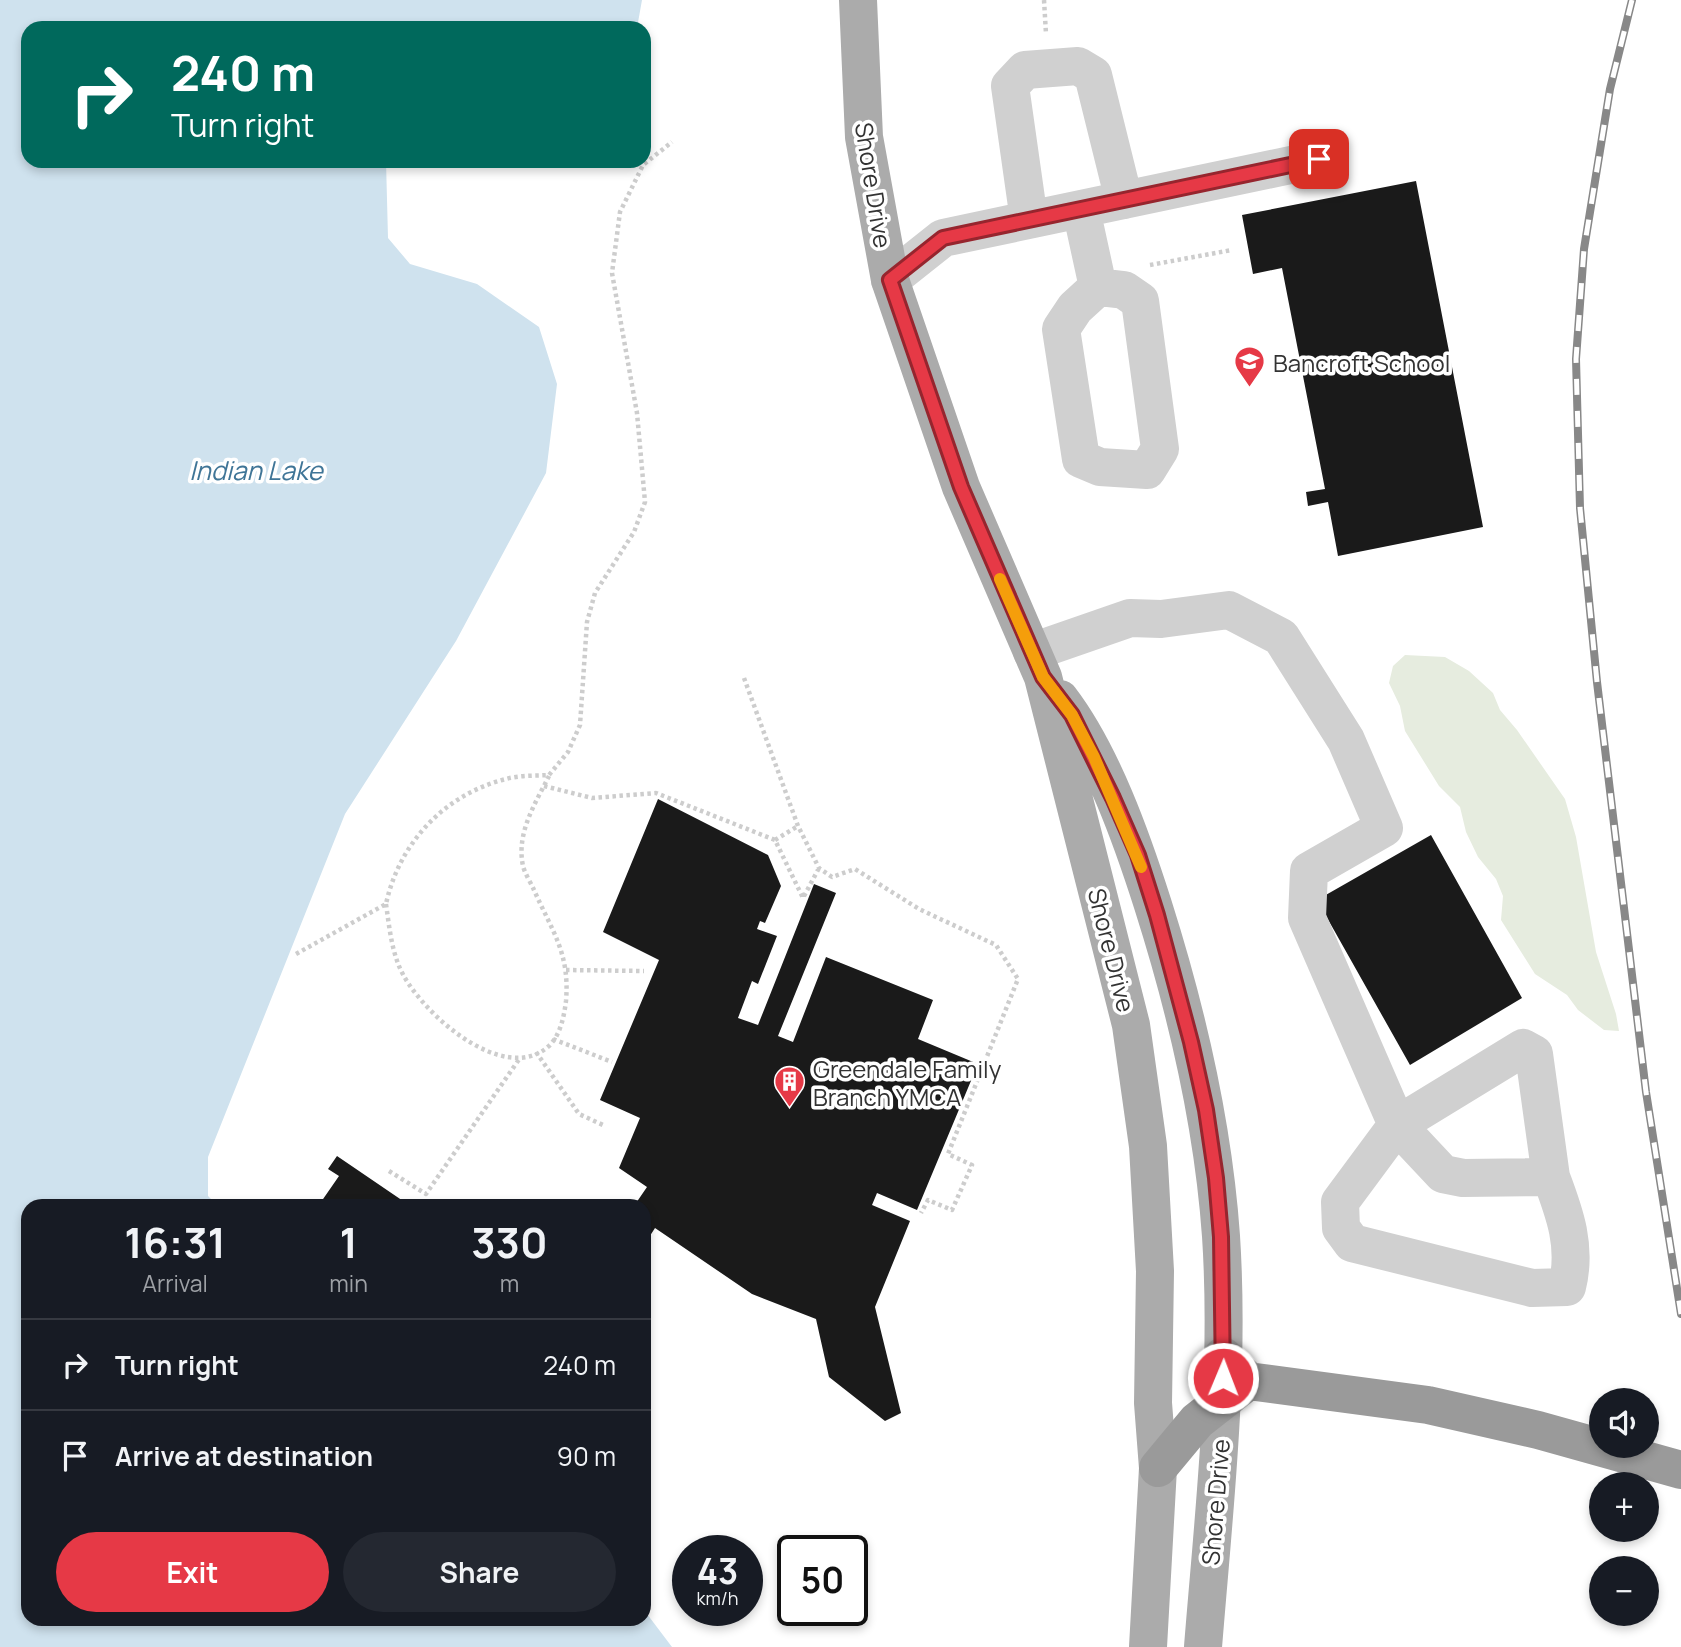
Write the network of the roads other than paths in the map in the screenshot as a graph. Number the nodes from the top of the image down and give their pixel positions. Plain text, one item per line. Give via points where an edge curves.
1 (858, 0) edge
2 (1319, 159) dead end
3 (1124, 200) junction
4 (1081, 209) junction
5 (1030, 220) junction
6 (890, 280) junction
7 (1096, 281) road end
8 (1038, 665) junction
9 (1397, 1125) junction
10 (1551, 1177) junction
11 (1231, 1379) junction
12 (1158, 1468) junction
13 (1681, 1470) edge
14 (1147, 1647) edge
15 (1203, 1647) edge

1 - 6 main road, Shore Drive via 864,137
2 - 3 lane
3 - 4 lane
3 - 5 lane via 1093,75 1078,66 1025,70 1010,86
4 - 5 lane
4 - 7 lane
5 - 6 lane via 943,238
6 - 8 main road, Shore Drive via 961,487
8 - 9 lane via 1130,618 1229,610 1281,637 1346,740 1384,828 1309,871 1307,918
8 - 11 main road, Shore Drive via 1072,715 1113,798 1138,855 1174,975 1206,1110 1216,1178
8 - 12 main road, Shore Drive via 1118,966 1141,1085 1153,1207 1153,1404
9 - 10 lane via 1443,1174
9 - 10 lane via 1523,1048 1534,1054
9 - 10 lane via 1340,1202 1342,1228 1352,1243 1532,1288 1567,1287 1572,1266 1569,1226
11 - 12 highway
11 - 13 highway via 1428,1405
11 - 15 main road, Shore Drive
12 - 14 main road, Shore Drive

